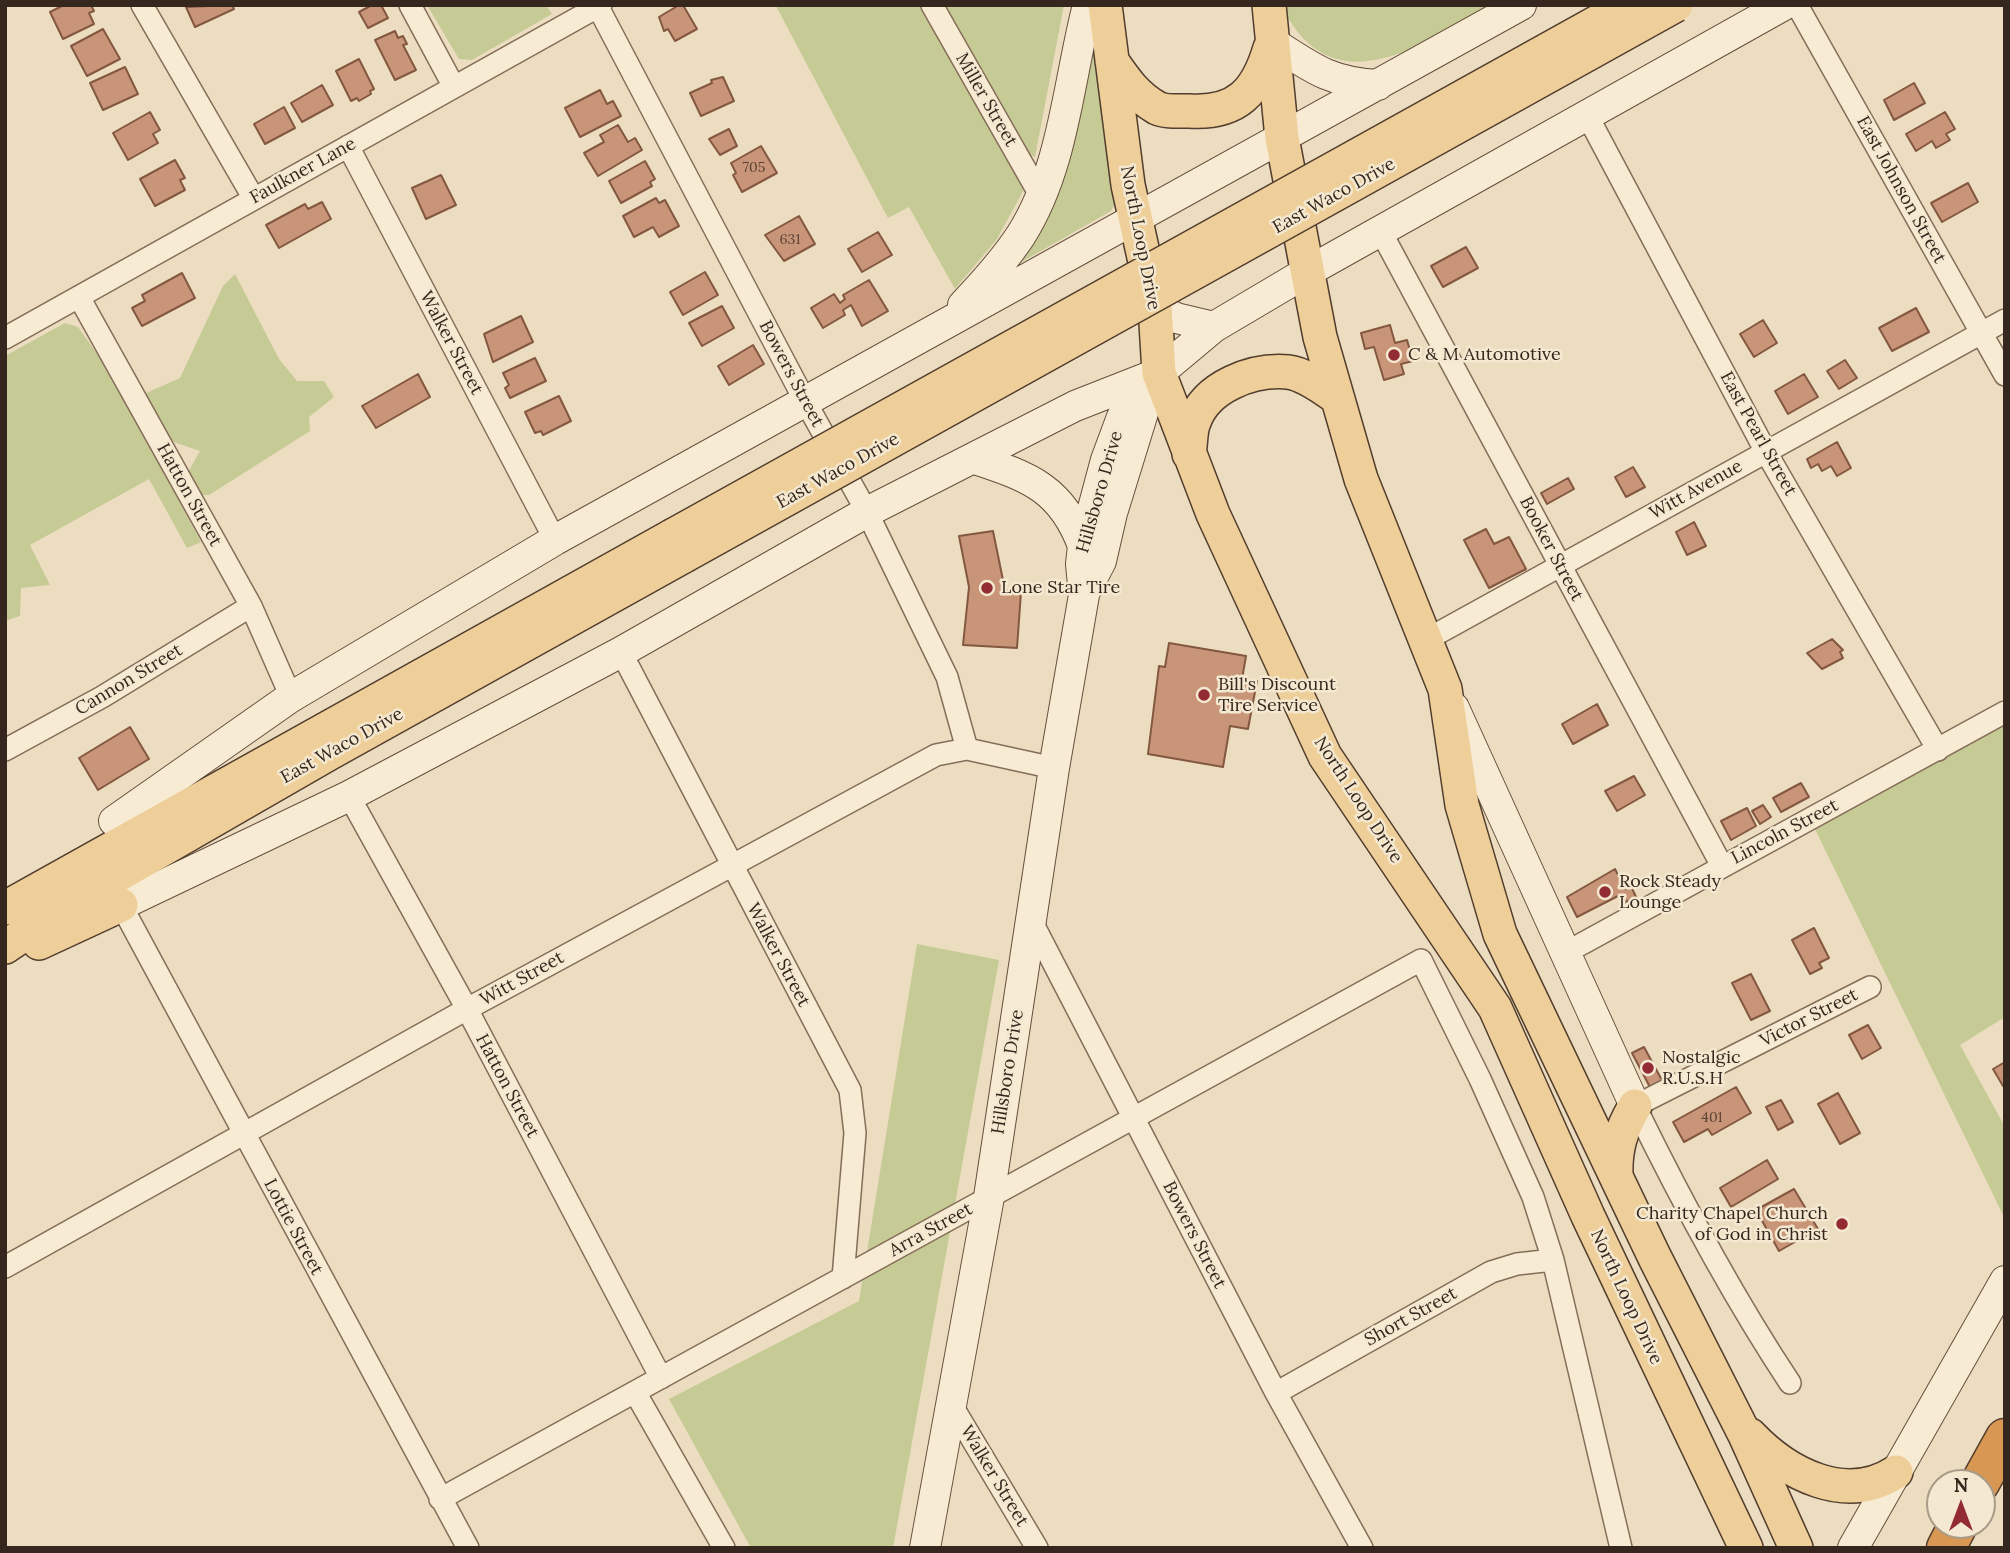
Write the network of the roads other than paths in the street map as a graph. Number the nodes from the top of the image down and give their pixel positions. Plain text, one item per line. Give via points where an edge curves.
1 (142, 5) edge
2 (410, 5) edge
3 (932, 5) edge
4 (1088, 5) edge
5 (1105, 5) edge
6 (1269, 5) edge
7 (1521, 5) edge
8 (1629, 5) edge
9 (1676, 5) edge
10 (1784, 5) edge
11 (1797, 5) edge
12 (600, 6) edge
13 (1272, 42) junction
14 (1112, 61) junction
15 (1378, 85) junction
16 (454, 87) junction
17 (1587, 115) junction
18 (1282, 138) junction
19 (348, 146) junction
20 (1040, 195) junction
21 (254, 199) junction
22 (1135, 220) junction
23 (1381, 233) junction
24 (1307, 272) junction
25 (79, 297) junction
26 (1155, 307) junction
27 (2005, 320) edge
28 (942, 327) junction
29 (1214, 327) junction
30 (1981, 333) junction
31 (5, 338) edge
32 (2005, 375) edge
33 (1152, 388) junction
34 (1336, 397) junction
35 (805, 401) junction
36 (1766, 452) junction
37 (1189, 454) junction
38 (975, 459) junction
39 (867, 512) junction
40 (555, 540) junction
41 (678, 546) junction
42 (1083, 546) junction
43 (1560, 566) junction
44 (1084, 595) junction
45 (251, 606) junction
46 (1424, 640) junction
47 (621, 652) junction
48 (1445, 690) junction
49 (291, 697) junction
50 (2005, 712) edge
51 (967, 748) junction
52 (5, 750) edge
53 (1938, 750) junction
54 (1054, 768) junction
55 (349, 796) junction
56 (114, 821) joint
57 (731, 865) junction
58 (1722, 866) junction
59 (5, 901) edge
60 (121, 905) junction
61 (5, 908) edge
62 (1031, 920) junction
63 (5, 947) edge
64 (1567, 952) junction
65 (5, 959) edge
66 (1870, 987) dead end
67 (467, 1009) junction
68 (1635, 1106) junction
69 (1133, 1118) junction
70 (243, 1133) junction
71 (1616, 1176) junction
72 (989, 1197) junction
73 (1553, 1260) junction
74 (5, 1267) edge
75 (843, 1278) junction
76 (2005, 1281) edge
77 (662, 1378) junction
78 (1790, 1383) dead end
79 (635, 1392) junction
80 (1276, 1394) junction
81 (951, 1404) junction
82 (1739, 1423) junction
83 (2005, 1438) edge
84 (1988, 1469) edge
85 (1896, 1472) junction
86 (1712, 1477) junction
87 (440, 1499) junction
88 (1871, 1516) junction
89 (468, 1548) edge
90 (724, 1548) edge
91 (925, 1548) edge
92 (1037, 1548) edge
93 (1362, 1548) edge
94 (1621, 1548) edge
95 (1728, 1548) edge
96 (1746, 1548) edge
97 (1796, 1548) edge
98 (1853, 1548) edge
99 (1868, 1548) edge

1 - 21 street
2 - 16 street
3 - 20 street, Miller Street
4 - 20 main road via 1063,124
5 - 14 main road, North Loop Drive
6 - 13 main road
7 - 15 main road
8 - 41 main road, East Waco Drive, bridge
9 - 41 main road, East Waco Drive, bridge
10 - 17 main road
11 - 30 street, East Johnson Street
12 - 16 street, Faulkner Lane
12 - 35 street, Bowers Street
13 - 14 main road via 1262,77 1242,101 1204,112 1160,110 1131,90
13 - 15 main road via 1328,78
13 - 18 main road
14 - 22 main road, North Loop Drive
15 - 18 main road
16 - 19 street, Faulkner Lane
17 - 23 main road
17 - 36 street, East Pearl Street
18 - 22 main road
18 - 24 main road
19 - 21 street, Faulkner Lane
19 - 40 street, Walker Street
20 - 28 main road via 1021,235 997,269
21 - 25 street, Faulkner Lane
22 - 26 main road, North Loop Drive
22 - 28 main road
23 - 24 main road
23 - 43 street, Booker Street
24 - 29 main road
24 - 34 main road
25 - 31 street, Faulkner Lane
25 - 45 street, Hatton Street
26 - 29 main road via 1176,318
26 - 33 main road, North Loop Drive
27 - 30 street, Witt Avenue
28 - 35 main road
29 - 33 main road
30 - 32 street, East Johnson Street
30 - 36 street, Witt Avenue
33 - 37 main road, North Loop Drive
33 - 38 main road via 1075,406
33 - 42 main road, Hillsboro Drive via 1122,417 1105,460
33 - 44 main road, Hillsboro Drive via 1101,561
34 - 37 main road via 1290,372 1226,384 1209,397 1194,421
34 - 46 main road via 1379,530
35 - 39 street, Bowers Street
35 - 40 main road
36 - 43 street, Witt Avenue
36 - 53 street, East Pearl Street
37 - 86 main road, North Loop Drive via 1239,575 1325,756 1495,1008
38 - 39 main road
38 - 42 main road via 1024,475 1052,493
39 - 47 main road
39 - 51 street, Bowers Street via 947,677
40 - 49 main road
41 - 61 main road, East Waco Drive
41 - 63 main road, East Waco Drive via 73,901
42 - 44 main road, Hillsboro Drive
43 - 46 street, Witt Avenue
43 - 58 street, Booker Street
44 - 54 main road, Hillsboro Drive
45 - 49 street, Hatton Street
45 - 52 street, Cannon Street
46 - 48 main road
47 - 55 main road
47 - 57 street, Walker Street
48 - 64 main road
48 - 71 main road via 1462,806 1500,934
49 - 56 main road
50 - 53 street, Lincoln Street
51 - 54 street, Witt Street
51 - 57 street, Witt Street via 936,754
53 - 58 street, Lincoln Street
54 - 62 main road, Hillsboro Drive
55 - 60 main road
55 - 67 street, Hatton Street
56 - 59 main road
57 - 67 street, Witt Street
57 - 75 street, Walker Street via 850,1090 855,1133
58 - 64 street, Lincoln Street
60 - 65 main road
60 - 70 street, Lottie Street
62 - 69 street, Bowers Street
62 - 72 main road, Hillsboro Drive
64 - 68 main road
66 - 68 street, Victor Street
67 - 70 street, Witt Street
67 - 77 street, Hatton Street
68 - 71 main road via 1615,1149
68 - 78 street via 1739,1306
69 - 72 street, Arra Street
69 - 73 street, Arra Street via 1421,960 1533,1197
69 - 80 street, Bowers Street
70 - 74 street, Witt Street
70 - 87 street, Lottie Street
71 - 82 main road
72 - 75 street, Arra Street
72 - 81 main road, Hillsboro Drive
73 - 80 street, Short Street via 1491,1272
73 - 94 street
75 - 77 street, Arra Street
76 - 85 main road
77 - 79 street, Arra Street
79 - 87 street, Arra Street
79 - 90 street
80 - 93 street, Bowers Street
81 - 91 main road, Hillsboro Drive
81 - 92 street, Walker Street
82 - 85 main road via 1767,1453 1797,1472 1836,1486 1879,1483
82 - 97 main road
83 - 84 highway
85 - 88 main road
86 - 95 main road
86 - 96 main road, North Loop Drive
87 - 89 street, Lottie Street
88 - 98 main road
88 - 99 main road

